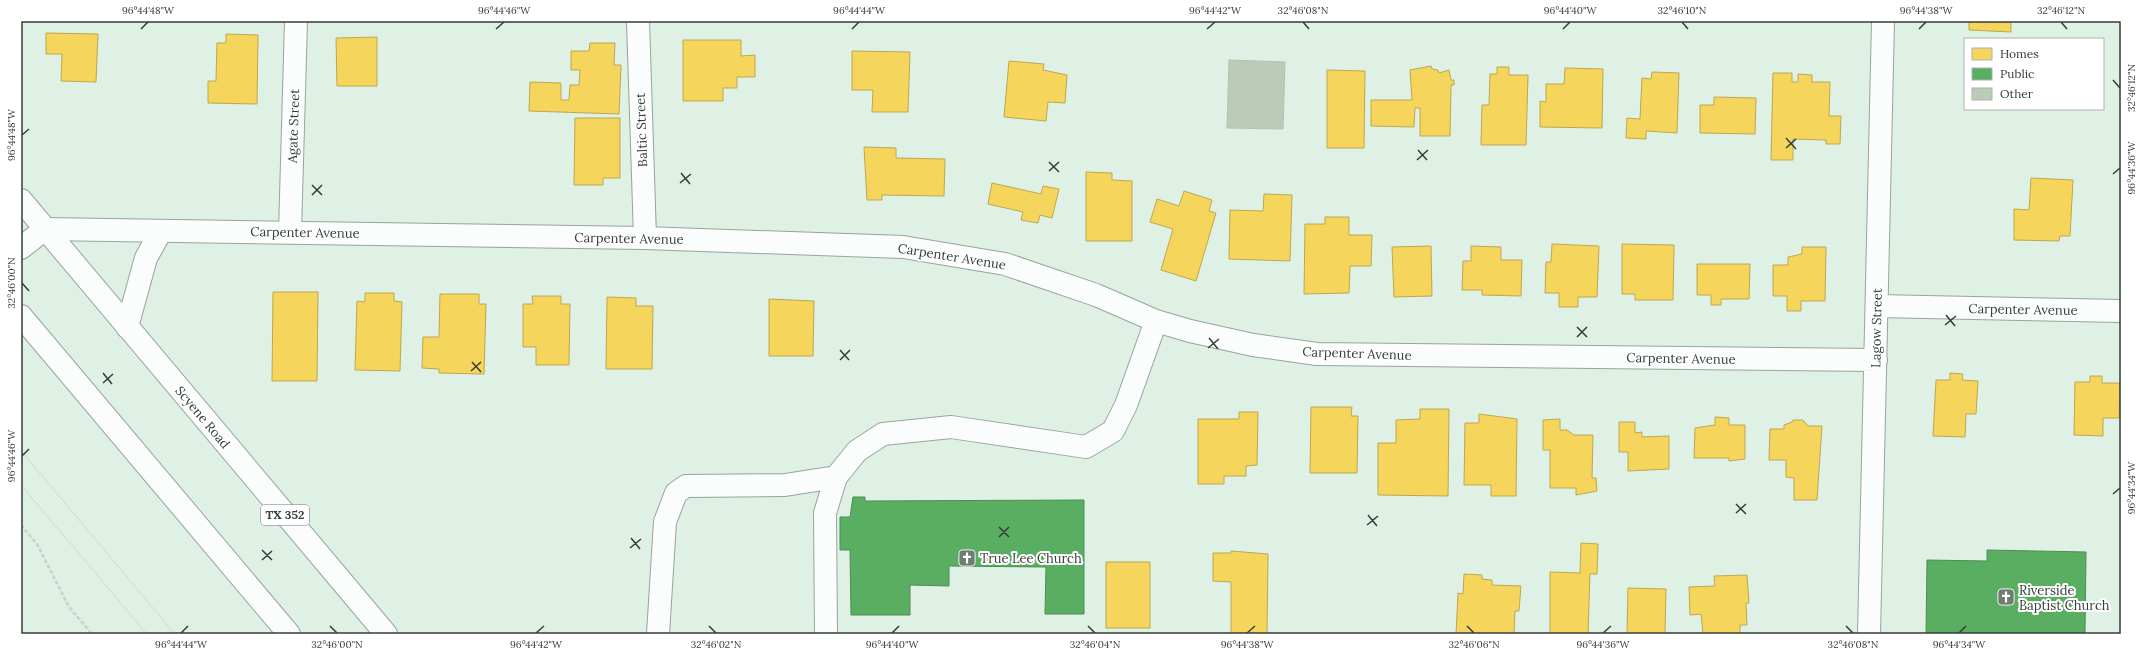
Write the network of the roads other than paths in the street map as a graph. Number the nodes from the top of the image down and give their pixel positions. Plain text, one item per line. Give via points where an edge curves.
1 (296, 21) edge
2 (638, 21) edge
3 (1883, 21) edge
4 (21, 200) edge
5 (45, 229) junction
6 (162, 231) junction
7 (290, 232) junction
8 (645, 238) junction
9 (21, 248) edge
10 (1877, 306) junction
11 (2121, 311) edge
12 (21, 316) edge
13 (1156, 321) junction
14 (127, 327) junction
15 (1876, 360) junction
16 (836, 477) junction
17 (289, 634) edge
18 (386, 634) edge
19 (658, 634) edge
20 (826, 634) edge
21 (1869, 634) edge

1 - 7 street, Agate Street
2 - 8 street, Baltic Street
3 - 10 street, Lagow Street
4 - 5 street, Scyene Road / TX 352
5 - 6 street, Carpenter Avenue
5 - 9 street
5 - 14 street, Scyene Road / TX 352
6 - 7 street, Carpenter Avenue
6 - 14 street via 146,258
7 - 8 street, Carpenter Avenue
8 - 13 street, Carpenter Avenue via 903,247 1005,264 1096,295
10 - 11 street, Carpenter Avenue
10 - 15 street, Lagow Street
12 - 17 street
13 - 15 street, Carpenter Avenue via 1253,345 1317,354
13 - 16 street via 1126,406 1114,431 1086,447 951,427 883,434 857,451
14 - 18 street, Scyene Road / TX 352
15 - 21 street, Lagow Street
16 - 19 street via 785,485 686,486 676,493 665,522
16 - 20 street via 825,513

